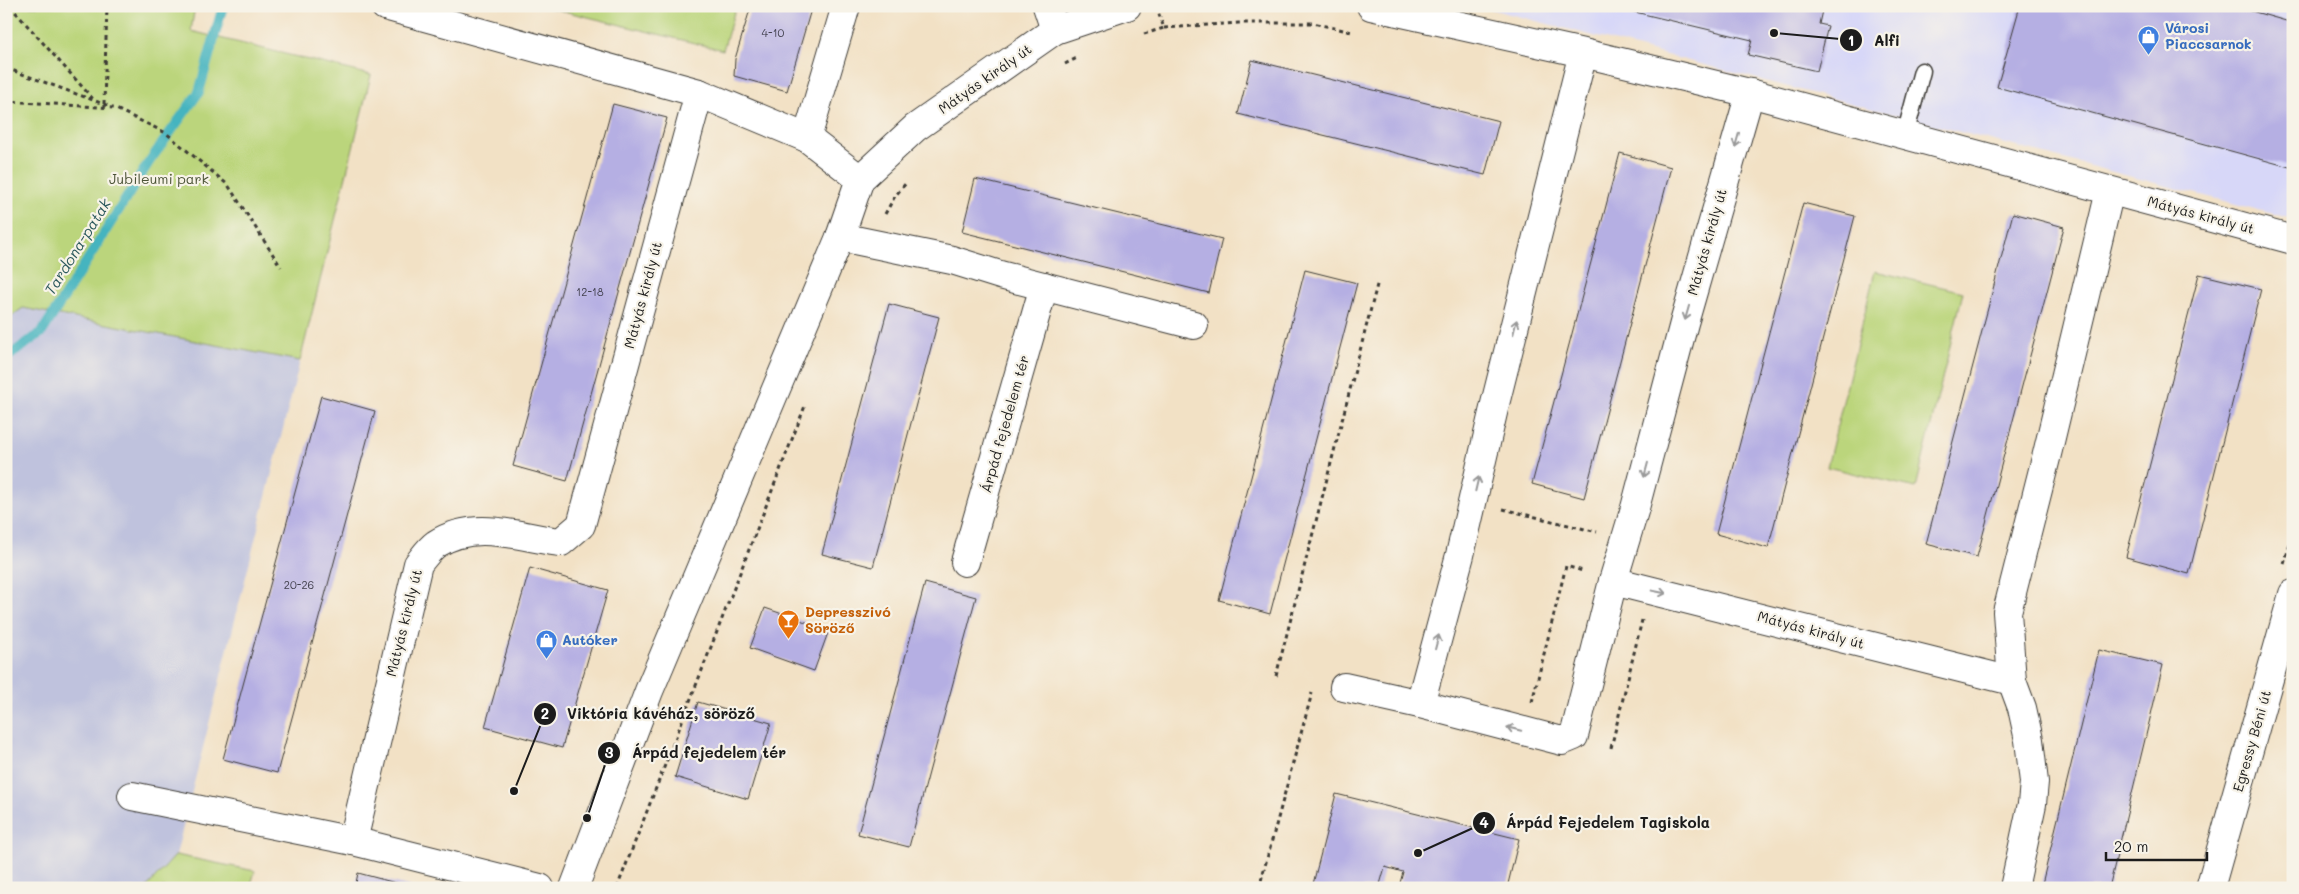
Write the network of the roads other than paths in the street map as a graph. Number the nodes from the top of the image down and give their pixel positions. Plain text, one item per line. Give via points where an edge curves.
1 (385, 6) edge
2 (846, 6) edge
3 (1127, 6) edge
4 (1371, 6) edge
5 (1051, 18) edge
6 (1583, 53) junction
7 (1922, 71) dead end
8 (699, 93) junction
9 (1750, 93) junction
10 (1905, 135) junction
11 (807, 138) junction
12 (860, 179) junction
13 (2110, 191) junction
14 (840, 237) junction
15 (2293, 240) edge
16 (1044, 286) junction
17 (1194, 325) dead end
18 (965, 562) dead end
19 (1601, 577) junction
20 (2293, 594) edge
21 (2012, 681) junction
22 (1344, 687) dead end
23 (1420, 704) junction
24 (132, 796) dead end
25 (353, 841) junction
26 (540, 888) edge
27 (574, 888) edge
28 (2014, 888) edge
29 (2210, 888) edge

1 - 8 street
2 - 11 street
3 - 5 street, Mátyás király út
4 - 6 street, Mátyás király út
5 - 12 street, Mátyás király út via 915,128
6 - 9 street, Mátyás király út
23 -> 6 street
7 - 10 lane
8 - 11 street
8 - 25 street, Mátyás király út via 581,525 561,542 501,532 466,531 435,545 418,564
9 - 10 street, Mátyás király út
9 -> 19 street, Mátyás király út via 1684,323 1636,508
10 - 13 street, Mátyás király út
11 - 12 street
12 - 14 street, Mátyás király út
13 - 15 street, Mátyás király út
13 - 21 street via 2007,612
14 - 16 street via 952,260
14 - 27 street, Mátyás király út via 649,691
16 - 17 street
16 - 18 street, Árpád fejedelem tér
19 -> 21 street, Mátyás király út
19 -> 23 street via 1574,736 1562,741
20 - 29 street, Egressy Béni út
21 - 28 street via 2029,740 2034,782
22 - 23 street
24 - 25 street
25 - 26 street

